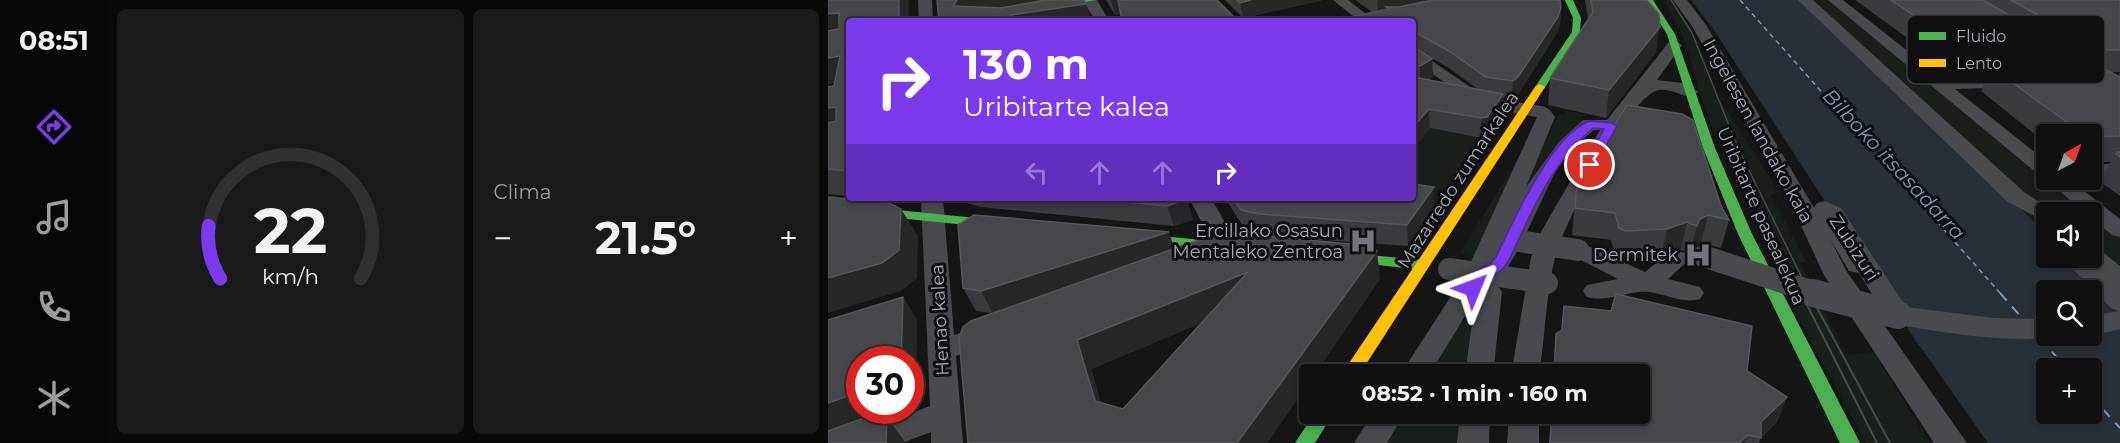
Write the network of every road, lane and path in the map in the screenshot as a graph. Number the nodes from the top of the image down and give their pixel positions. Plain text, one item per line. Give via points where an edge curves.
1 (925, 0) edge
2 (1091, 0) edge
3 (1340, 0) edge
4 (1569, 0) edge
5 (1649, 0) edge
6 (1680, 0) edge
7 (1805, 0) edge
8 (1836, 0) edge
9 (1854, 0) edge
10 (926, 18) edge
11 (989, 18) edge
12 (1100, 18) edge
13 (1364, 18) edge
14 (1674, 45) junction
15 (1416, 55) edge
16 (1907, 58) edge
17 (1939, 84) edge
18 (1416, 90) edge
19 (1690, 92) junction
20 (1637, 94) junction
21 (1480, 101) junction
22 (1526, 108) junction
23 (1612, 126) junction
24 (2036, 163) edge
25 (2120, 169) edge
26 (2102, 170) edge
27 (2070, 190) edge
28 (1202, 201) edge
29 (828, 207) edge
30 (933, 208) edge
31 (2036, 209) edge
32 (2036, 218) edge
33 (2036, 222) edge
34 (1023, 227) edge
35 (2120, 230) edge
36 (1116, 236) edge
37 (1514, 240) junction
38 (1239, 248) junction
39 (1316, 255) edge
40 (1176, 265) edge
41 (1424, 265) junction
42 (2102, 267) edge
43 (2096, 268) edge
44 (1849, 272) junction
45 (1485, 277) junction
46 (2120, 279) edge
47 (1547, 283) dead end
48 (1647, 283) junction
49 (1596, 291) dead end
50 (1691, 293) dead end
51 (2120, 302) edge
52 (1898, 315) junction
53 (2120, 320) edge
54 (2102, 324) edge
55 (1008, 326) edge
56 (2036, 329) edge
57 (941, 351) junction
58 (1357, 364) edge
59 (1421, 364) edge
60 (1480, 364) edge
61 (1528, 364) edge
62 (1317, 424) edge
63 (1382, 424) edge
64 (1474, 424) edge
65 (1524, 424) edge
66 (946, 428) edge
67 (866, 443) edge
68 (1305, 443) edge
69 (1370, 443) edge
70 (1473, 443) edge
71 (1523, 443) edge
72 (1850, 443) edge
73 (1951, 443) edge

1 - 10 street
2 - 11 street
2 - 12 street
3 - 13 street
4 - 22 street, Mazarredo zumarkalea via 1577,18 1576,32
5 - 14 street, Uribitarte pasealekua
6 - 44 street, Ingelesen landako kaia
7 - 31 street via 2016,197
8 - 9 street
8 - 16 street
14 - 19 street, Uribitarte pasealekua
14 - 20 street
15 - 21 street
17 - 24 street
18 - 21 street
19 - 20 street via 1656,84
19 - 72 street, Uribitarte pasealekua via 1706,140 1764,271
20 - 23 street
21 - 22 street
22 - 41 street, Mazarredo zumarkalea
22 - 45 street via 1541,111 1547,121 1482,264
23 - 37 street via 1590,124 1566,146 1534,191
23 - 61 street via 1546,247
25 - 26 street
27 - 35 street
28 - 38 street
29 - 30 street
30 - 34 street
30 - 57 street, Henao kalea
32 - 33 street via 2026,210
36 - 38 street
37 - 45 street
37 - 48 street, bridge via 1578,250
38 - 40 street
39 - 41 street
41 - 47 street, bridge
41 - 58 street, Mazarredo zumarkalea
42 - 46 street
43 - 51 street
44 - 52 street, Zubizuri via 1825,208 1833,213
44 - 73 street, Ingelesen landako kaia
45 - 59 street via 1464,296
45 - 60 street via 1489,292
48 - 49 street
48 - 50 street
48 - 52 street, Zubizuri, bridge via 1691,257
52 - 56 street, Zubizuri via 1994,328
53 - 54 street
55 - 57 street
57 - 66 street, Henao kalea
62 - 68 street
63 - 69 street
64 - 70 street
65 - 71 street
66 - 67 street

